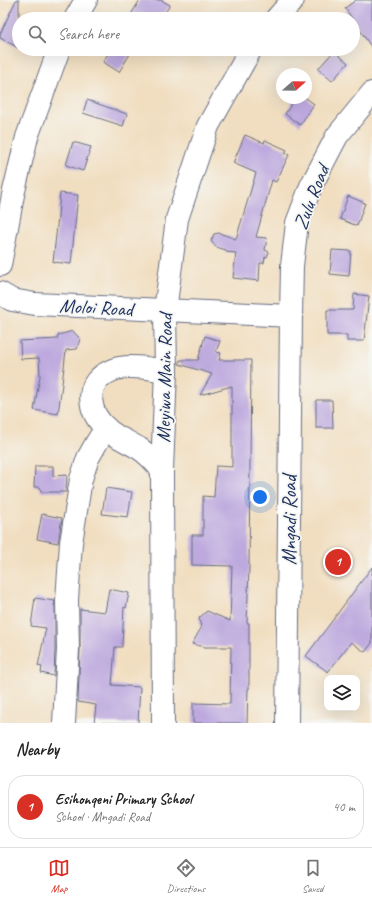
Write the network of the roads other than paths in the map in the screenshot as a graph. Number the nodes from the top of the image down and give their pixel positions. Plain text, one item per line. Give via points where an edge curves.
1 (86, 0) edge
2 (292, 0) edge
3 (79, 12) edge
4 (282, 12) edge
5 (56, 56) edge
6 (247, 56) edge
7 (372, 93) edge
8 (0, 265) edge
9 (0, 293) edge
10 (165, 310) junction
11 (291, 316) junction
12 (166, 371) junction
13 (106, 428) junction
14 (162, 470) junction
15 (64, 723) edge
16 (163, 723) edge
17 (287, 723) edge

1 - 3 street
2 - 4 street
5 - 8 street via 27,137
6 - 10 street, Meyiwa Main Road via 208,126 177,219
7 - 11 street, Zulu Road via 337,136 306,198 297,223 292,266
9 - 10 street, Moloi Road via 12,300 35,304
10 - 11 street, Moloi Road
10 - 12 street, Meyiwa Main Road
11 - 17 street, Mngadi Road
12 - 13 street via 136,367 120,368 99,378 92,389 91,403 97,417
12 - 14 street, Meyiwa Main Road
13 - 14 street via 151,457
13 - 15 street via 88,458 81,479 71,543
14 - 16 street, Meyiwa Main Road

